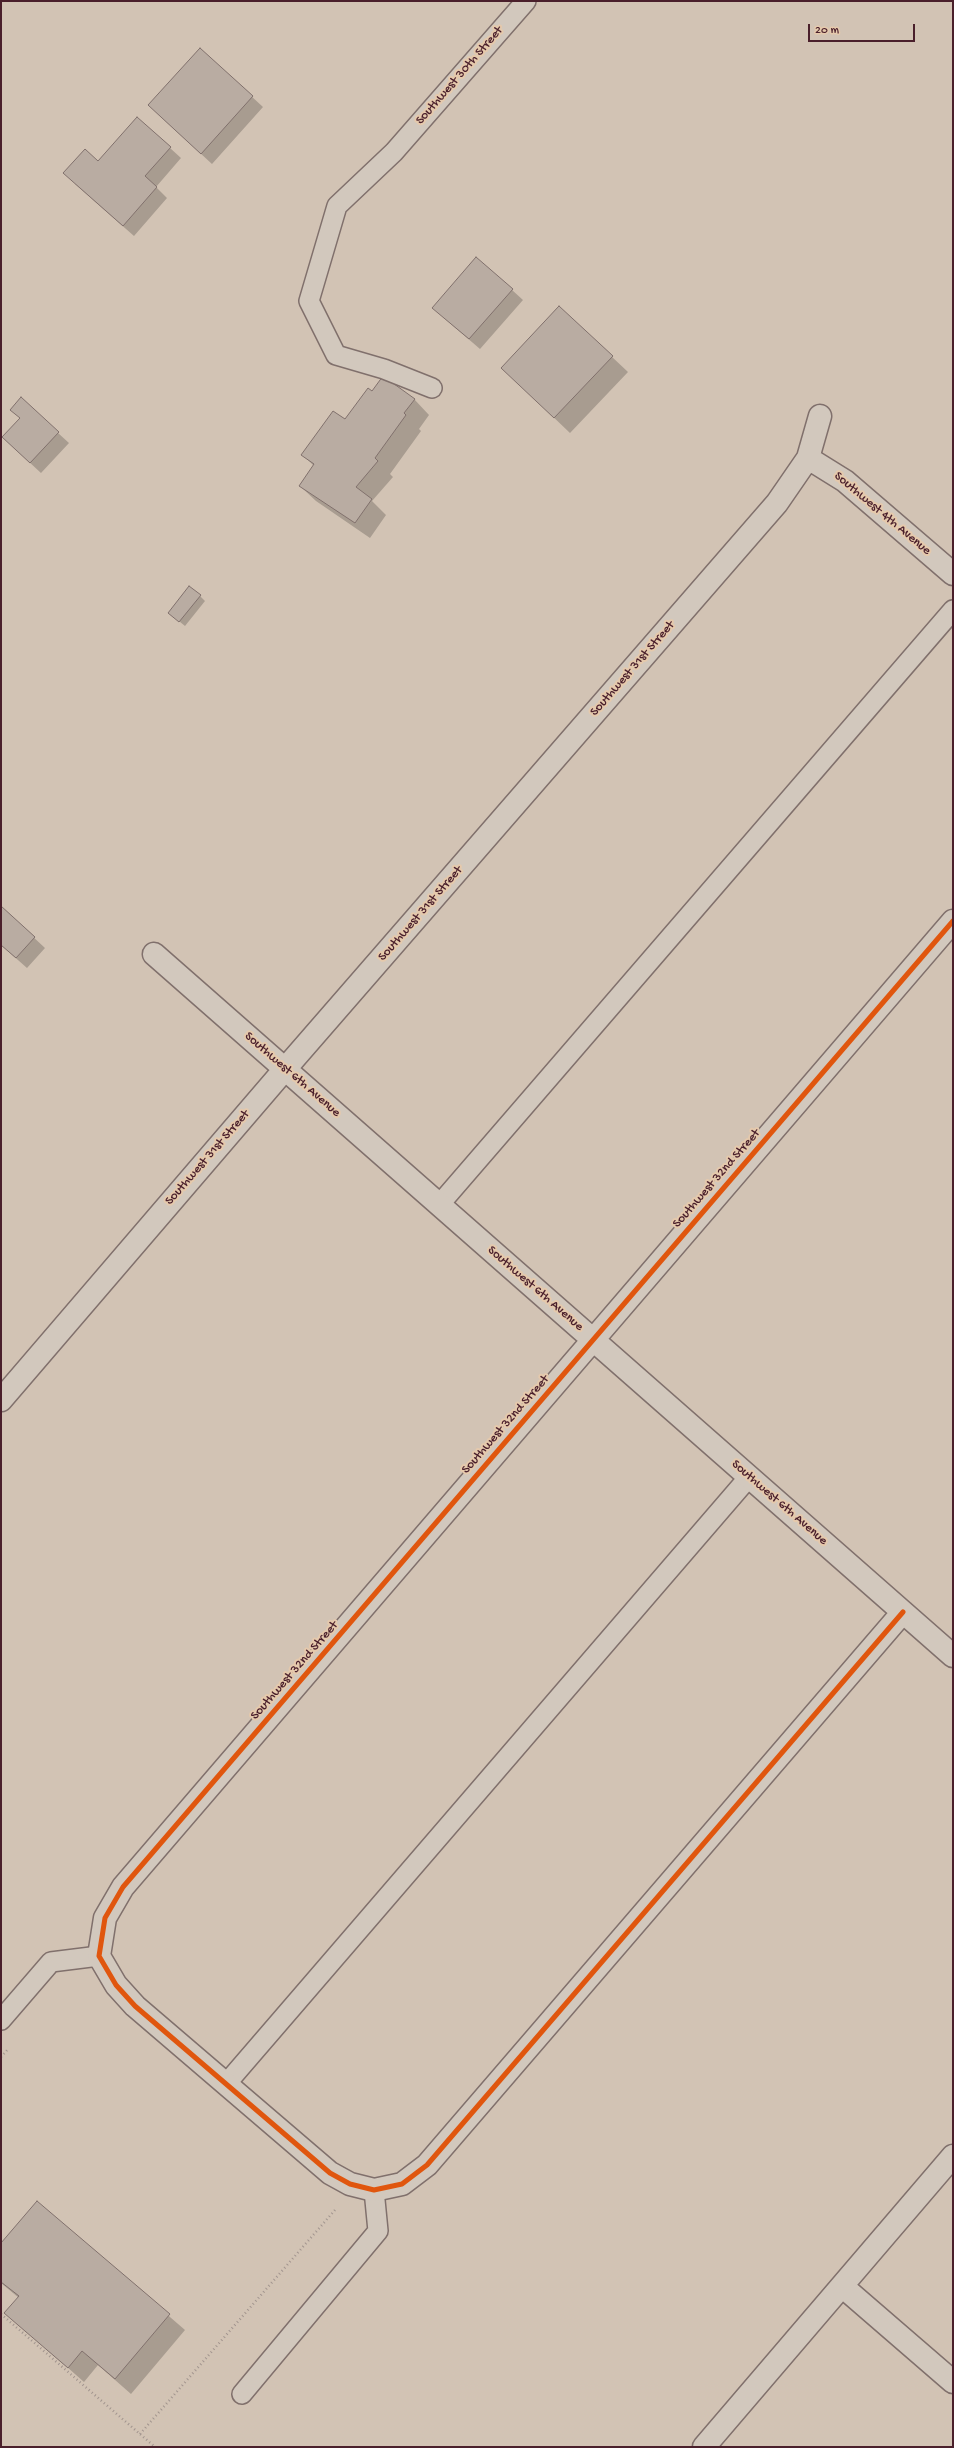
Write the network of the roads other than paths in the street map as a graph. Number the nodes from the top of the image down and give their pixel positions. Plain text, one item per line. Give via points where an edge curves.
1 (526, 1) edge
2 (432, 388) dead end
3 (820, 416) dead end
4 (808, 458) junction
5 (953, 574) edge
6 (953, 610) edge
7 (953, 920) edge
8 (154, 954) dead end
9 (285, 1069) junction
10 (440, 1205) junction
11 (594, 1340) junction
12 (1, 1400) edge
13 (749, 1477) junction
14 (903, 1612) junction
15 (953, 1656) edge
16 (99, 1956) junction
17 (1, 2020) edge
18 (226, 2084) junction
19 (953, 2156) edge
20 (374, 2190) junction
21 (842, 2286) junction
22 (953, 2382) edge
23 (242, 2394) dead end
24 (704, 2447) edge

1 - 2 lane, Southwest 30th Street via 394,152 337,206 309,301 336,355 384,369
3 - 4 street, Southwest 31st Street
4 - 5 street, Southwest 4th Avenue via 845,481
4 - 9 street, Southwest 31st Street via 777,504
6 - 10 lane
7 - 11 street, Southwest 32nd Street
8 - 9 street, Southwest 6th Avenue
9 - 10 street, Southwest 6th Avenue
9 - 12 street, Southwest 31st Street
10 - 11 street, Southwest 6th Avenue
11 - 13 street, Southwest 6th Avenue
11 - 16 street, Southwest 32nd Street via 123,1887 105,1918
13 - 14 street, Southwest 6th Avenue
13 - 18 lane
14 - 15 street, Southwest 6th Avenue
14 - 20 street via 427,2165 402,2184
16 - 17 lane via 51,1962
16 - 18 street via 116,1985 135,2006
18 - 20 street via 330,2173 350,2184
19 - 21 street
20 - 23 lane via 378,2231
21 - 22 street
21 - 24 street

